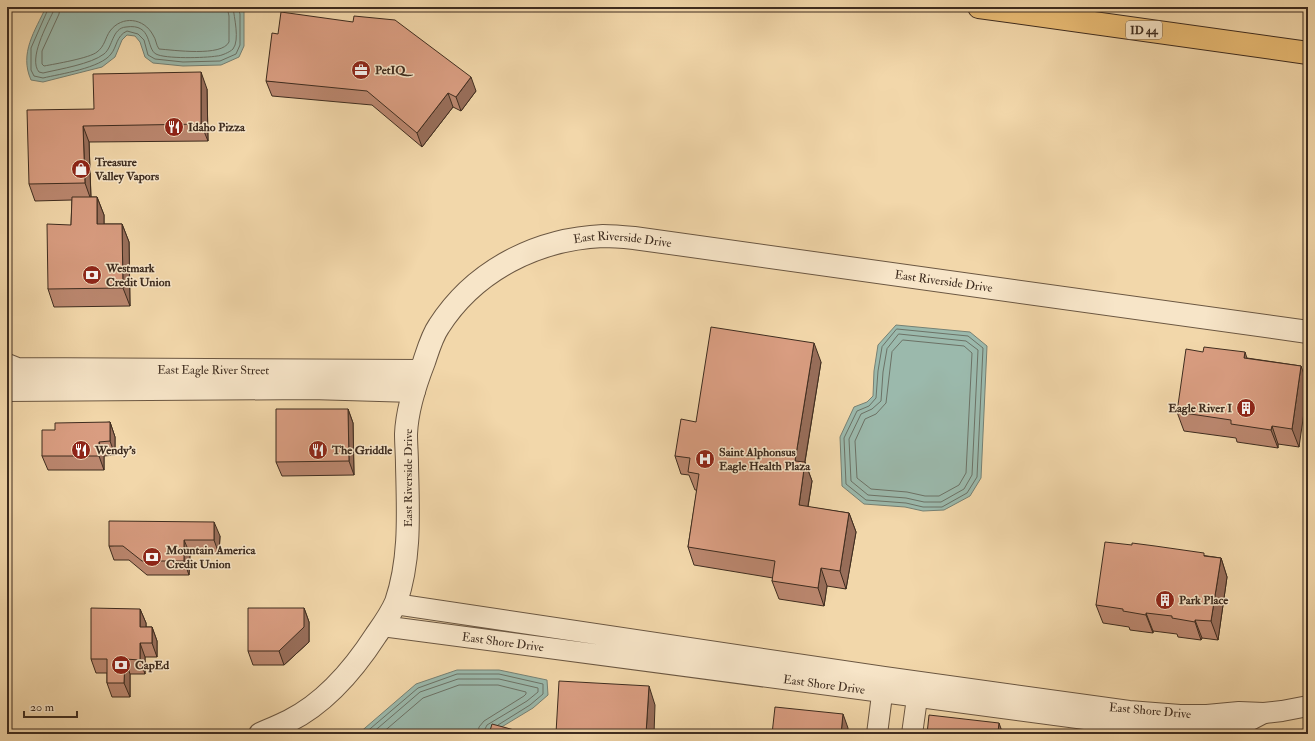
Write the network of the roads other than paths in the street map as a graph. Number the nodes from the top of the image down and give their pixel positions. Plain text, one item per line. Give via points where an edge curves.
1 (979, 7) edge
2 (1308, 53) edge
3 (1308, 332) edge
4 (7, 365) edge
5 (420, 371) junction
6 (7, 390) edge
7 (414, 391) junction
8 (395, 604) junction
9 (382, 626) junction
10 (883, 684) junction
11 (918, 689) junction
12 (1308, 706) edge
13 (260, 734) edge
14 (877, 734) edge
15 (912, 734) edge

1 - 2 highway, ID 44
3 - 5 street, East Riverside Drive via 642,239 604,236 573,239 538,248 498,267 460,299 438,327
4 - 5 street, East Eagle River Street via 17,369
5 - 7 street, East Riverside Drive
6 - 7 street, East Eagle River Street via 311,388
7 - 8 street, East Riverside Drive via 406,434 407,554
8 - 9 street, East Riverside Drive
8 - 10 street, East Shore Drive
9 - 10 street, East Shore Drive
9 - 13 street, East Riverside Drive via 366,651 326,695 290,720
10 - 11 street, East Shore Drive
10 - 14 street
11 - 12 street, East Shore Drive via 1152,728 1241,726 1264,713
11 - 15 street

